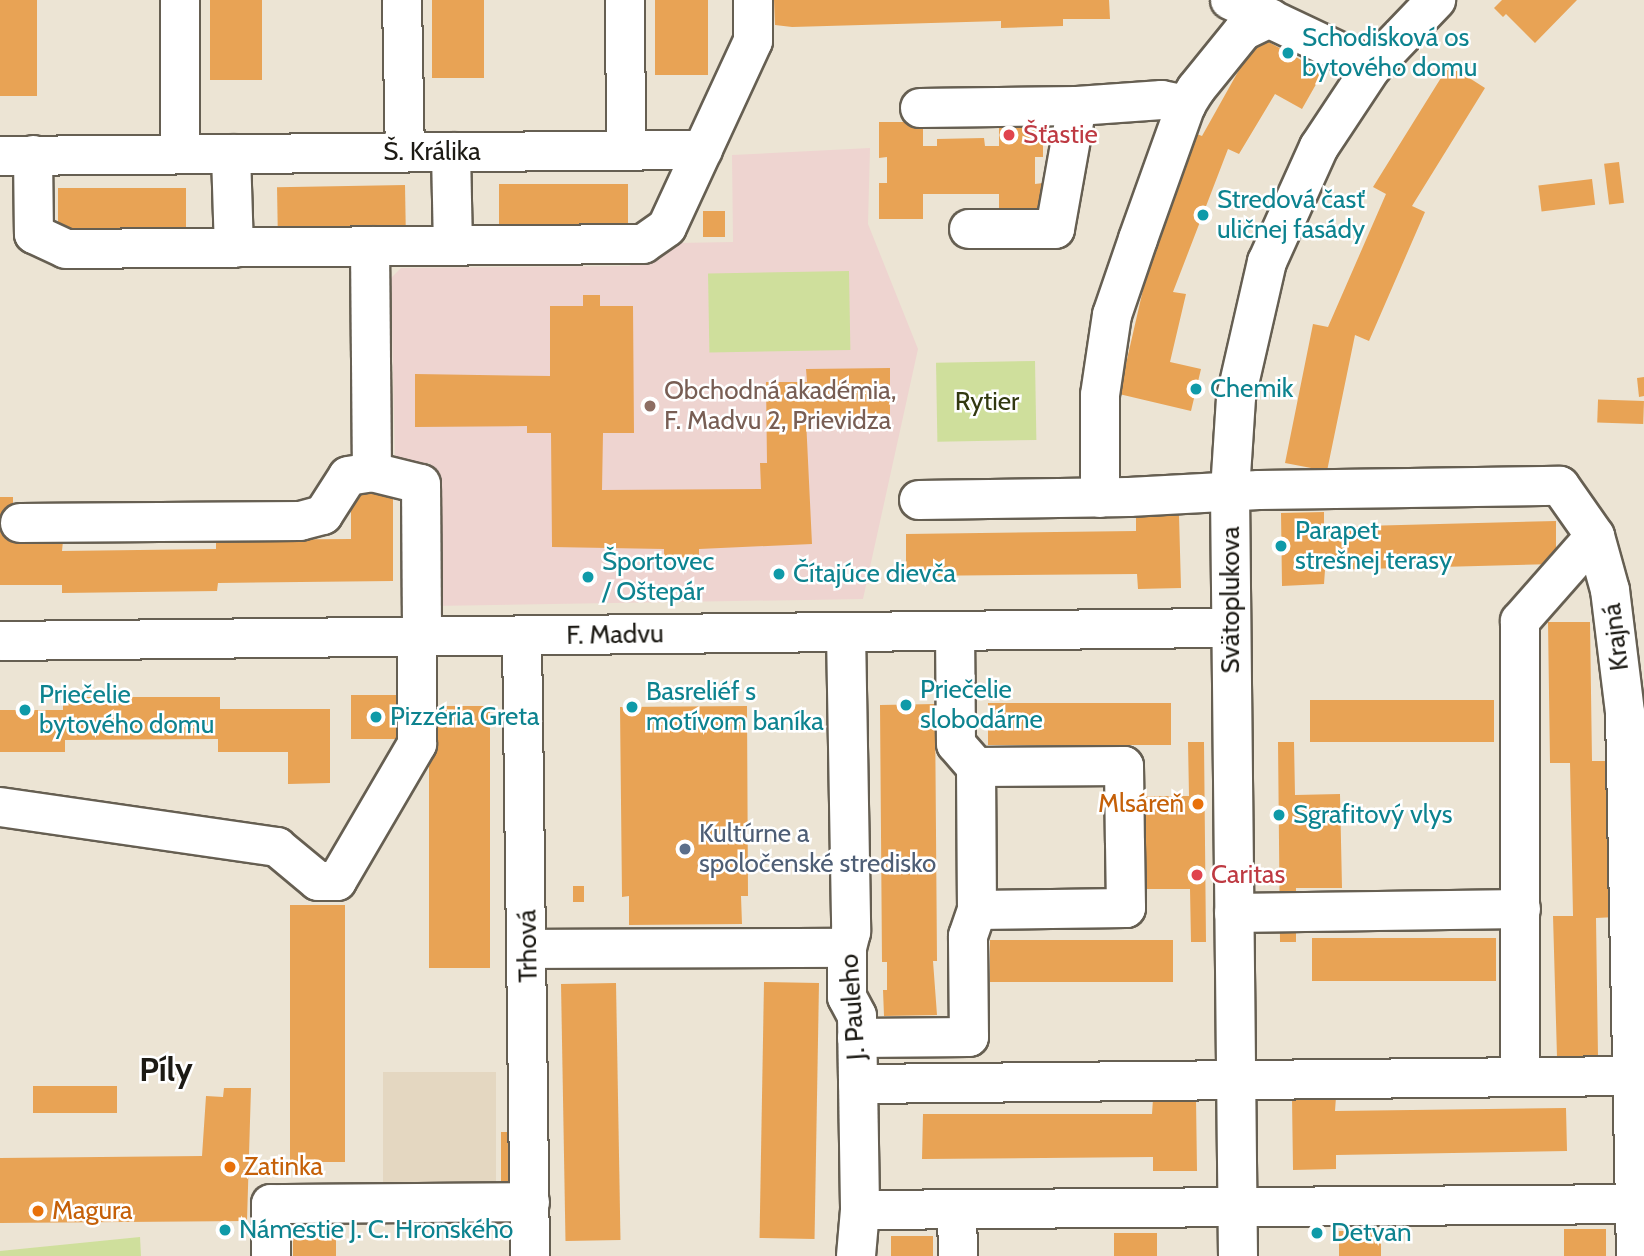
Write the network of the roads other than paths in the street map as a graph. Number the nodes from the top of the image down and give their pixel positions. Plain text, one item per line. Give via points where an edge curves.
1 (180, 0) edge
2 (402, 0) edge
3 (625, 0) edge
4 (753, 0) edge
5 (1230, 0) edge
6 (1436, 0) edge
7 (1270, 19) junction
8 (1372, 67) junction
9 (1186, 105) junction
10 (1077, 106) junction
11 (920, 108) dead end
12 (703, 150) junction
13 (626, 151) junction
14 (405, 152) junction
15 (451, 152) junction
16 (180, 154) junction
17 (230, 154) junction
18 (17, 156) edge
19 (968, 229) dead end
20 (370, 246) junction
21 (453, 246) junction
22 (233, 248) junction
23 (372, 472) junction
24 (1230, 491) junction
25 (1100, 498) junction
26 (919, 500) dead end
27 (20, 523) dead end
28 (1595, 536) junction
29 (1231, 628) junction
30 (955, 631) junction
31 (846, 632) junction
32 (522, 636) junction
33 (420, 637) junction
34 (0, 641) edge
35 (976, 767) junction
36 (0, 807) edge
37 (1521, 909) junction
38 (977, 910) junction
39 (1234, 913) junction
40 (847, 948) junction
41 (527, 949) junction
42 (857, 1038) junction
43 (1520, 1075) junction
44 (1633, 1076) junction
45 (1236, 1080) junction
46 (858, 1084) junction
47 (530, 1202) junction
48 (1635, 1204) junction
49 (1237, 1209) junction
50 (860, 1210) junction
51 (957, 1210) junction
52 (271, 1256) edge
53 (530, 1256) edge
54 (856, 1256) edge
55 (958, 1256) edge
56 (1238, 1256) edge
57 (1636, 1256) edge

1 - 16 street
2 - 14 street
3 - 13 street
4 - 12 street via 753,41
5 - 7 street
6 - 8 street, Svätoplukova
7 - 8 street
7 - 9 street via 1243,31
8 - 24 street, Svätoplukova via 1319,147 1267,262 1236,397
9 - 10 street via 1162,100
9 - 25 street via 1112,315 1100,395
10 - 11 street
10 - 19 street via 1055,229
12 - 13 street, Š. Králika
12 - 21 street via 667,227 643,244
13 - 15 street, Š. Králika
14 - 15 street, Š. Králika
14 - 17 street, Š. Králika
15 - 21 street
16 - 17 street, Š. Králika
16 - 18 street, Š. Králika
17 - 22 street
18 - 22 street via 34,234 66,249
20 - 21 street
20 - 22 street
20 - 23 street
23 - 27 street via 348,476 323,515 299,520
23 - 33 street via 421,484
24 - 25 street, Krajná
24 - 28 street, Krajná via 1560,486
24 - 29 street, Svätoplukova
25 - 26 street, Krajná
28 - 37 street via 1520,621
28 - 44 street, Krajná via 1610,590 1625,713
29 - 30 street, F. Madvu
29 - 39 street, Svätoplukova
30 - 31 street, F. Madvu
30 - 35 street via 956,744
31 - 32 street, F. Madvu
31 - 40 street, J. Pauleho via 851,932
32 - 33 street, F. Madvu
32 - 41 street, Trhová
33 - 34 street, F. Madvu
33 - 36 street via 417,744 337,881 318,881 277,847
35 - 38 street
35 - 38 street via 1124,765 1126,869 1126,908
37 - 39 street
37 - 43 street
38 - 42 street via 968,936 969,1037
39 - 45 street, Svätoplukova
40 - 41 street
40 - 42 street, J. Pauleho via 847,998 856,1016
41 - 47 street, Trhová
42 - 46 street, J. Pauleho
43 - 44 street
43 - 45 street
44 - 48 street, Krajná
45 - 46 street
45 - 49 street, Svätoplukova
46 - 50 street, J. Pauleho
47 - 52 street via 271,1204
47 - 53 street, Trhová
48 - 49 street
48 - 57 street, Krajná
49 - 51 street
49 - 56 street, Svätoplukova
50 - 51 street
50 - 54 street, J. Pauleho
51 - 55 street

